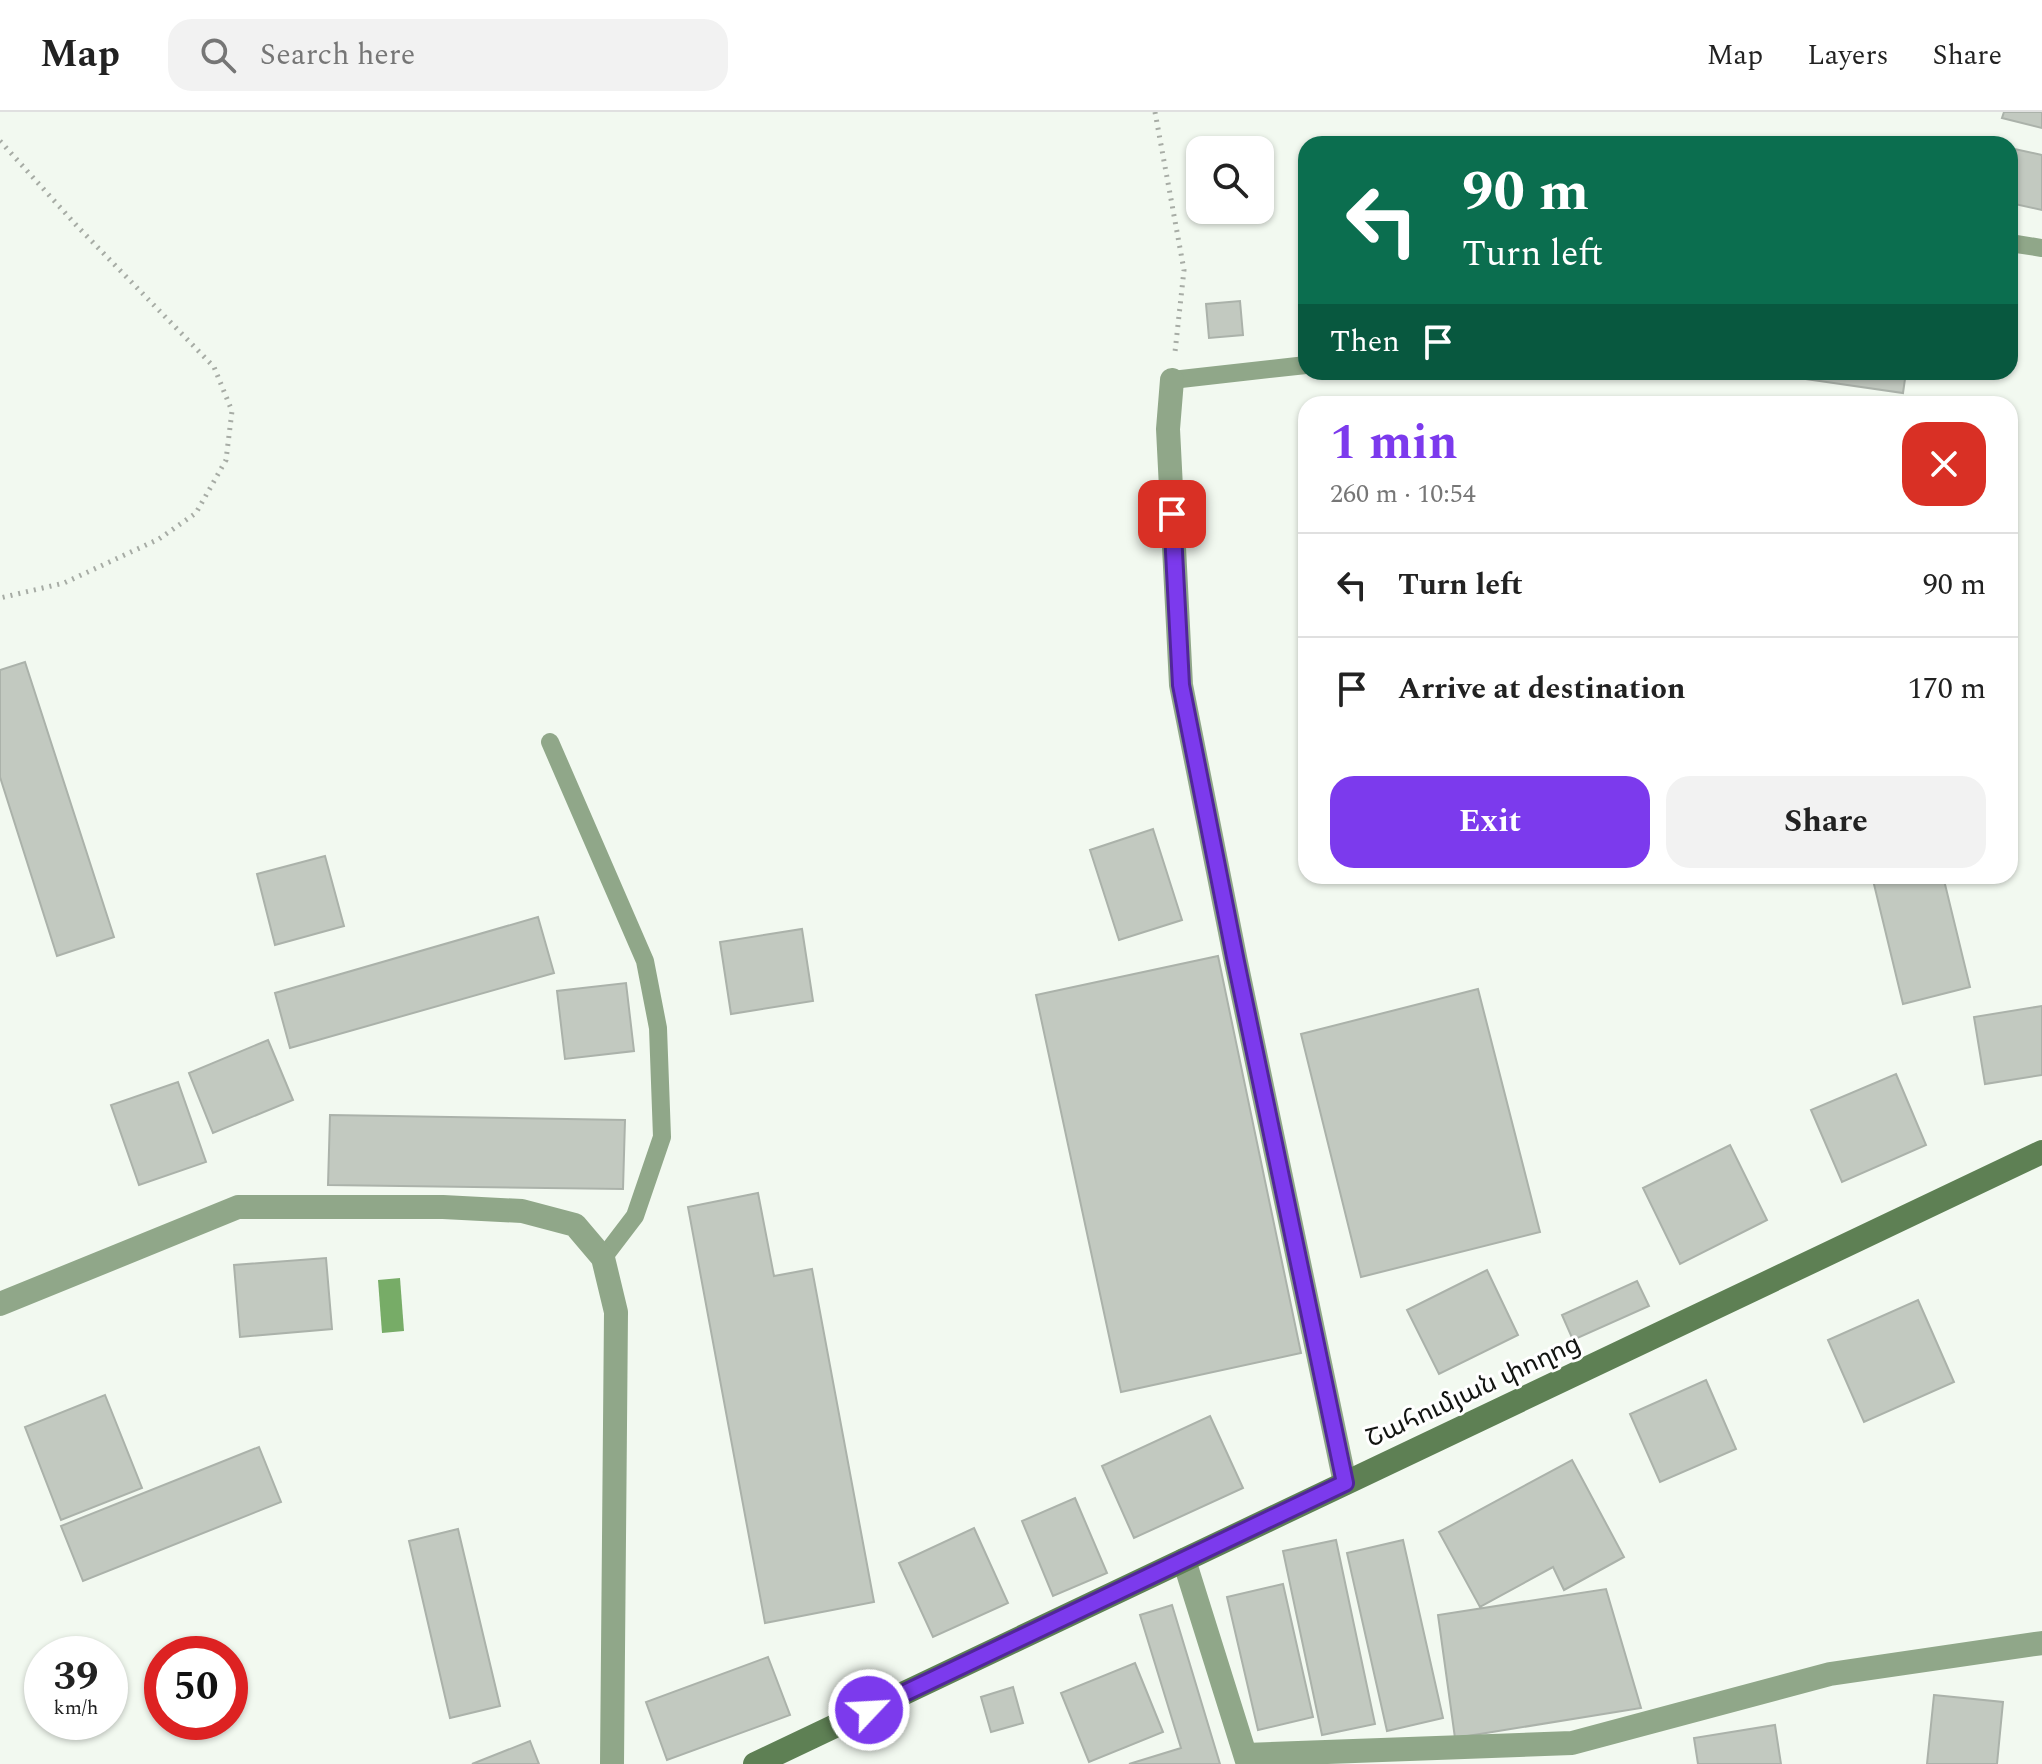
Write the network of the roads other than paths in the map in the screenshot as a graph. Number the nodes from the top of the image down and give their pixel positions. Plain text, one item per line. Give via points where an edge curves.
1 (2018, 244) edge
2 (2042, 248) edge
3 (1298, 366) edge
4 (1172, 380) joint
5 (550, 742) dead end
6 (2042, 1152) edge
7 (603, 1258) junction
8 (0, 1304) edge
9 (1345, 1483) junction
10 (1184, 1560) junction
11 (2042, 1643) edge
12 (1247, 1760) edge
13 (612, 1764) edge
14 (755, 1764) edge

1 - 2 lane
3 - 4 lane
4 - 9 street via 1168,429 1181,685
5 - 7 lane via 645,961 658,1028 662,1137 635,1216
6 - 9 main road, Շահումյան փողոց
7 - 8 street via 575,1225 522,1211 238,1207
7 - 13 street via 616,1312
9 - 10 main road, Շահումյան փողոց
10 - 12 street
10 - 14 main road, Շահումյան փողոց
11 - 12 street via 1830,1674 1572,1743

